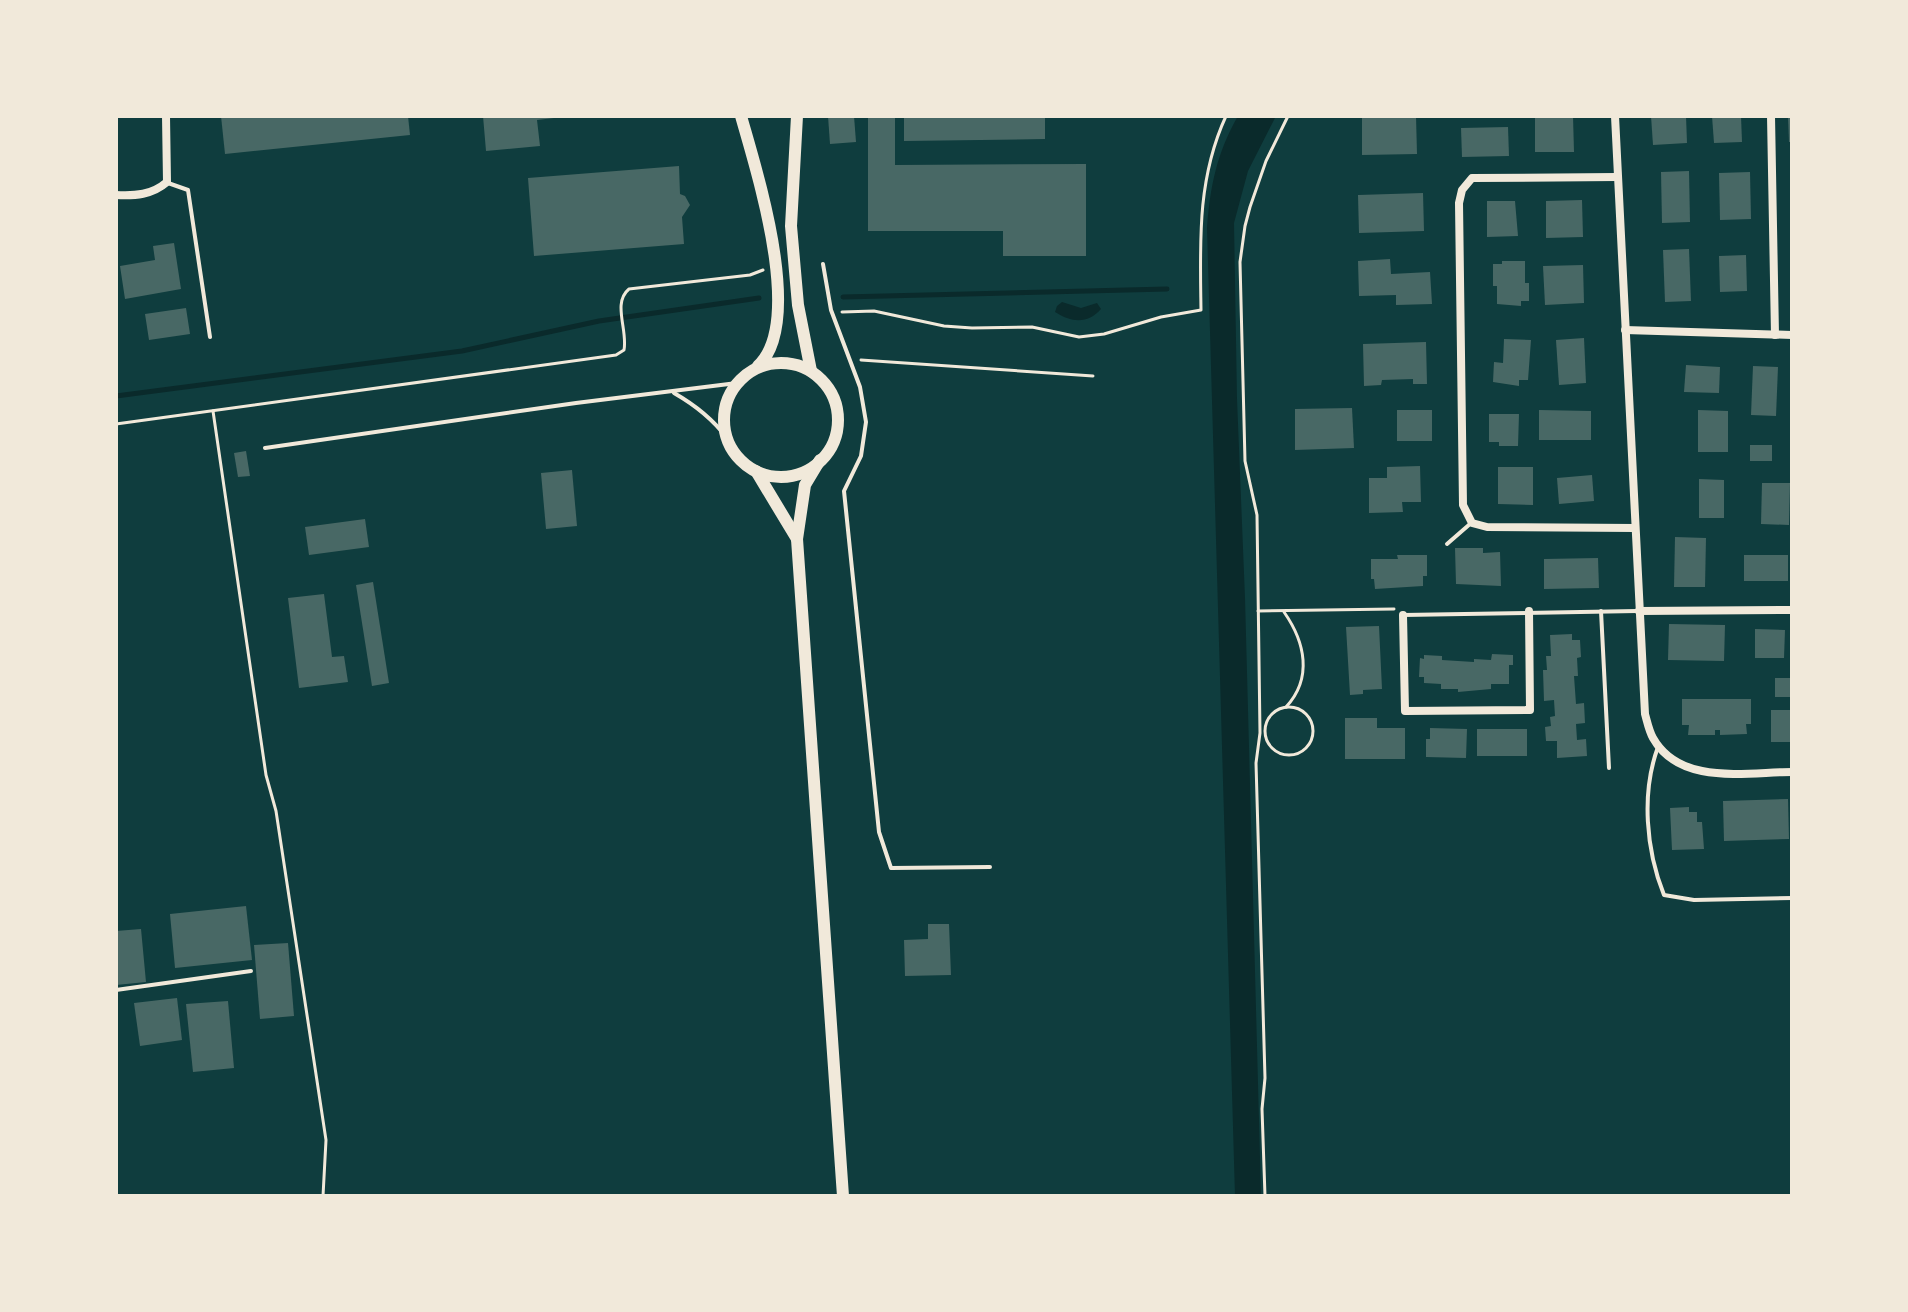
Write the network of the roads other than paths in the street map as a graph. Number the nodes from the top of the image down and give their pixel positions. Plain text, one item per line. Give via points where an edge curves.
1 (166, 116) edge
2 (741, 116) edge
3 (797, 116) edge
4 (1615, 116) edge
5 (1771, 116) edge
6 (1617, 177) junction
7 (167, 182) junction
8 (116, 195) edge
9 (823, 264) dead end
10 (1625, 330) junction
11 (1775, 335) junction
12 (1792, 335) edge
13 (210, 337) dead end
14 (756, 368) junction
15 (811, 371) junction
16 (737, 383) junction
17 (672, 392) junction
18 (727, 438) junction
19 (265, 448) dead end
20 (820, 460) junction
21 (756, 471) junction
22 (1472, 523) junction
23 (1635, 528) junction
24 (797, 539) junction
25 (1447, 544) dead end
26 (1792, 610) edge
27 (1529, 611) junction
28 (1601, 611) junction
29 (1639, 611) junction
30 (1403, 615) joint
31 (1659, 745) junction
32 (1609, 768) dead end
33 (1792, 772) edge
34 (990, 867) dead end
35 (1792, 898) edge
36 (251, 971) dead end
37 (116, 990) edge
38 (843, 1196) edge

1 - 7 street
2 - 14 main road via 774,256 779,308 769,356
3 - 15 main road via 791,226
4 - 6 street
5 - 11 street
6 - 10 street
6 - 22 street via 1472,178 1462,190 1463,505
7 - 8 street via 135,196
7 - 13 lane via 188,190
9 - 34 lane via 831,310 860,387 866,422 861,456 844,491 879,832 891,868
10 - 11 street
10 - 23 street
11 - 12 street
14 - 15 main road via 784,363
14 - 16 main road
15 - 20 main road via 826,385 837,414 835,434
16 - 17 lane
16 - 18 main road via 727,400
17 - 18 lane via 695,405
17 - 19 lane
18 - 21 main road via 738,457
20 - 21 main road via 789,476
20 - 24 main road via 805,485
21 - 24 main road
22 - 23 street
22 - 25 lane
23 - 29 street
24 - 38 main road
26 - 29 street
27 - 28 lane
27 - 30 lane
27 - 30 street via 1530,710 1405,711
28 - 29 lane
28 - 32 lane
29 - 31 street via 1645,714
31 - 33 street via 1673,761 1693,770
31 - 35 lane via 1650,768 1648,799 1651,856 1664,895 1694,900
36 - 37 lane

